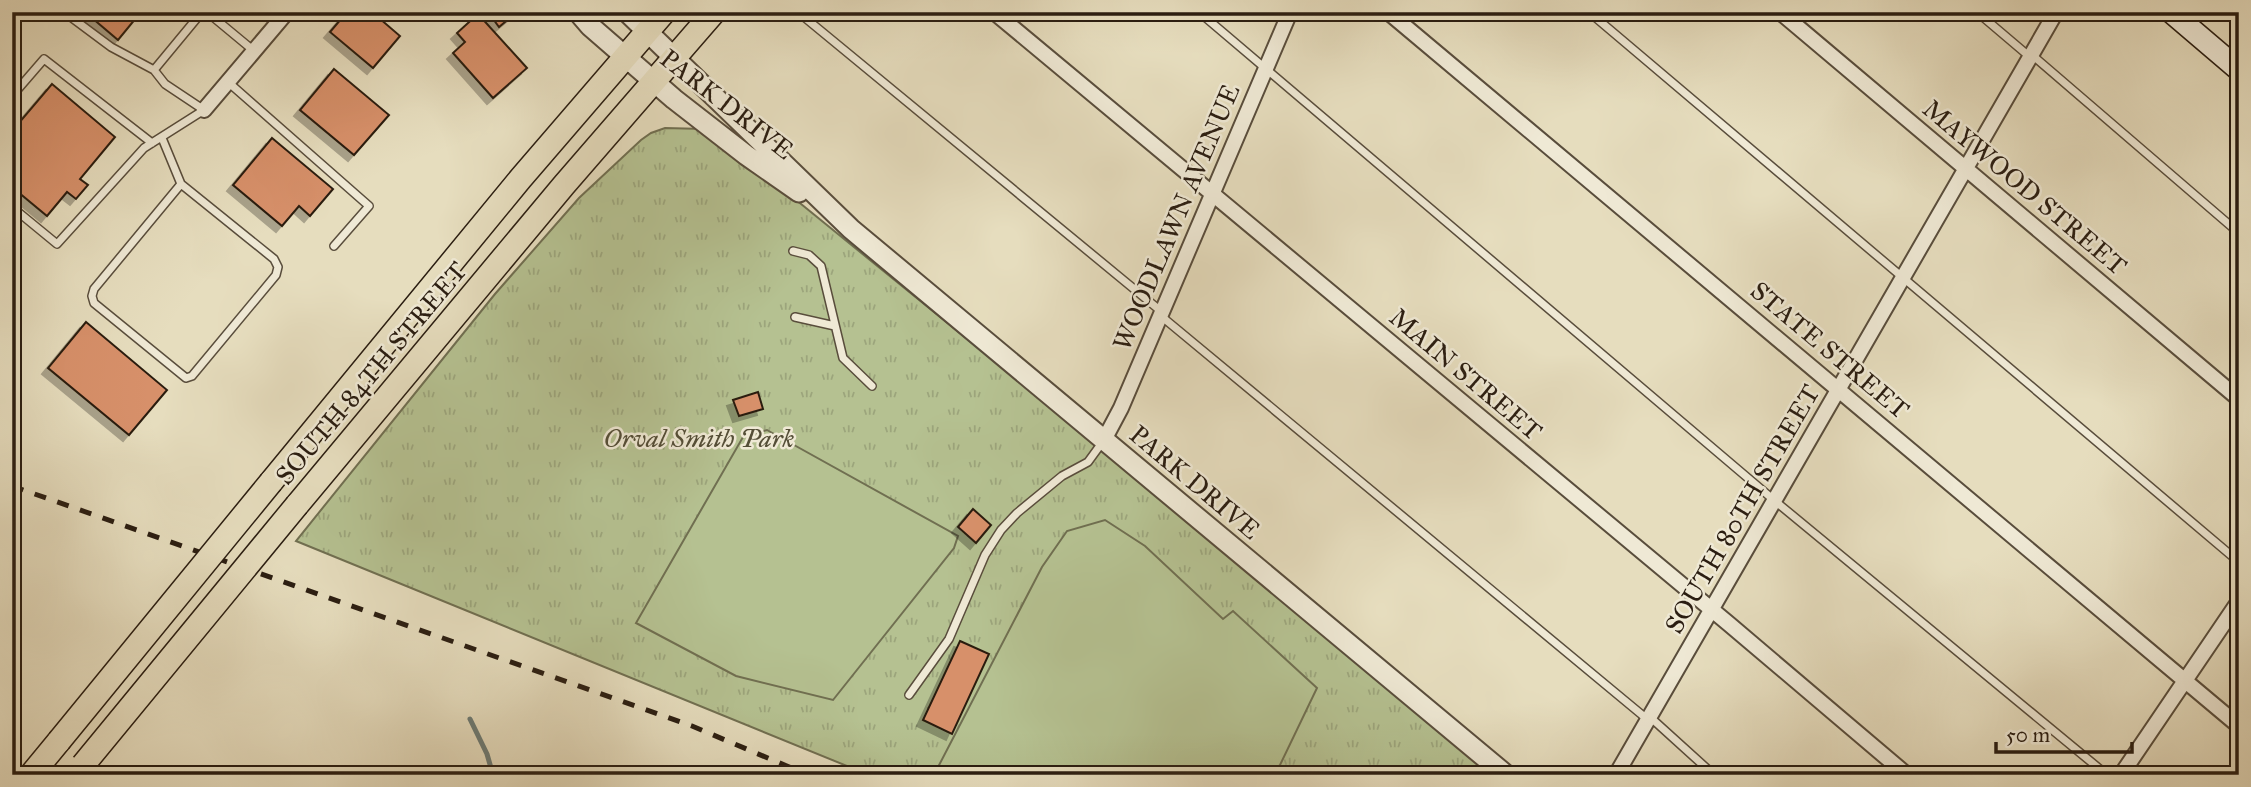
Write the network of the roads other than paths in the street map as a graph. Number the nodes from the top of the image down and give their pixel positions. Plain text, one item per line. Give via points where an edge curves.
1 (64, 12) edge
2 (204, 12) edge
3 (287, 12) edge
4 (578, 12) edge
5 (626, 12) edge
6 (664, 12) edge
7 (714, 12) edge
8 (798, 12) edge
9 (994, 12) edge
10 (1199, 12) edge
11 (1290, 12) edge
12 (1388, 12) edge
13 (1589, 12) edge
14 (1780, 12) edge
15 (1977, 12) edge
16 (2056, 12) edge
17 (2171, 12) edge
18 (646, 33) junction
19 (254, 52) junction
20 (2031, 56) junction
21 (625, 57) junction
22 (674, 59) junction
23 (1266, 69) junction
24 (154, 70) junction
25 (2239, 70) edge
26 (229, 82) junction
27 (654, 82) junction
28 (12, 96) edge
29 (204, 110) junction
30 (162, 138) junction
31 (152, 144) junction
32 (1966, 169) junction
33 (181, 184) junction
34 (1212, 194) junction
35 (12, 207) edge
36 (851, 229) junction
37 (2239, 233) edge
38 (334, 246) dead end
39 (793, 251) dead end
40 (1904, 276) junction
41 (1161, 314) junction
42 (794, 317) dead end
43 (835, 327) junction
44 (872, 386) dead end
45 (1839, 389) junction
46 (2239, 399) edge
47 (1104, 440) junction
48 (1775, 501) junction
49 (2239, 562) edge
50 (2239, 601) edge
51 (1712, 610) junction
52 (2185, 681) junction
53 (909, 695) dead end
54 (1649, 719) junction
55 (2239, 726) edge
56 (79, 770) edge
57 (31, 775) edge
58 (1506, 775) edge
59 (1616, 775) edge
60 (1714, 775) edge
61 (1907, 775) edge
62 (2106, 775) edge
63 (2122, 775) edge

1 - 24 lane via 111,47
2 - 19 lane
2 - 24 lane
3 - 19 street
4 - 21 street, PARK DRIVE
5 - 18 street, PARK DRIVE
6 - 18 main road, SOUTH 84TH STREET
7 - 22 main road, SOUTH 84TH STREET
8 - 41 lane
9 - 34 street, MAIN STREET
10 - 23 lane
11 - 23 street, WOODLAWN AVENUE
12 - 45 street, STATE STREET
13 - 40 lane
14 - 32 street, MAYWOOD STREET
15 - 20 lane
16 - 20 street, SOUTH 80TH STREET
17 - 25 main road
18 - 21 main road, SOUTH 84TH STREET
18 - 22 street, PARK DRIVE
19 - 26 street
20 - 32 street, SOUTH 80TH STREET
20 - 37 lane
21 - 27 street, PARK DRIVE
21 - 57 main road, SOUTH 84TH STREET, bridge
22 - 27 main road, SOUTH 84TH STREET
22 - 36 street, PARK DRIVE
23 - 34 street, WOODLAWN AVENUE
23 - 48 lane
24 - 29 lane via 165,84
26 - 29 street
26 - 38 lane via 369,206
27 - 36 street, PARK DRIVE
27 - 56 main road, SOUTH 84TH STREET, bridge
28 - 31 lane via 44,58
29 - 30 lane
30 - 31 lane
30 - 33 lane
31 - 35 lane via 57,244
32 - 40 street, SOUTH 80TH STREET
32 - 46 street, MAYWOOD STREET
33 - 33 lane via 278,267 276,275 186,379 94,303 92,296
34 - 41 street, WOODLAWN AVENUE
34 - 51 street, MAIN STREET
36 - 47 street, PARK DRIVE
39 - 43 lane via 809,255 821,266
40 - 45 street, SOUTH 80TH STREET
40 - 49 lane
41 - 47 street, WOODLAWN AVENUE
41 - 54 lane
42 - 43 lane
43 - 44 lane via 843,358
45 - 48 street, SOUTH 80TH STREET
45 - 52 street, STATE STREET
47 - 53 lane via 1088,463 1062,476 1001,530 985,555 949,639
47 - 58 street, PARK DRIVE
48 - 51 street, SOUTH 80TH STREET
48 - 62 lane
50 - 52 street
51 - 54 street, SOUTH 80TH STREET
51 - 61 street, MAIN STREET
52 - 55 street, STATE STREET
52 - 63 street
54 - 59 street, SOUTH 80TH STREET
54 - 60 lane

